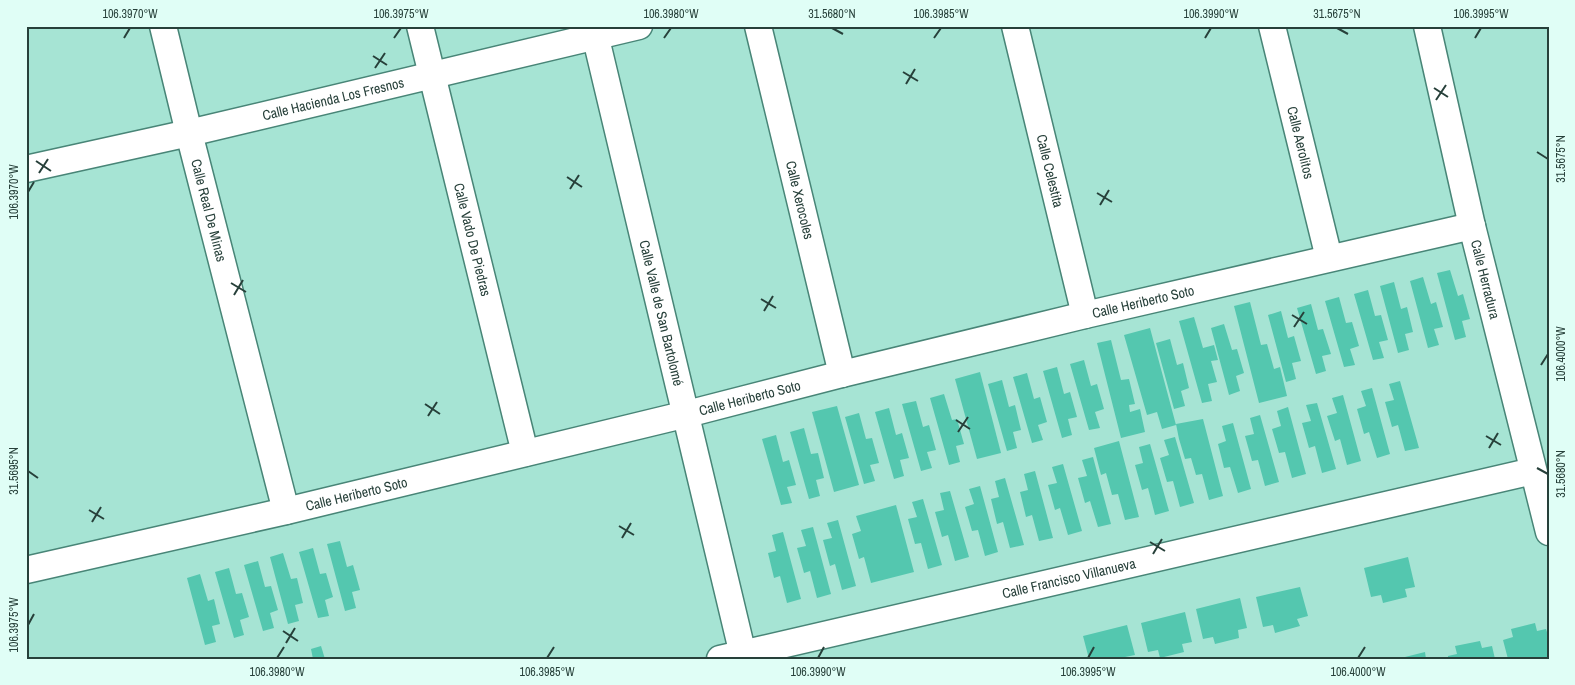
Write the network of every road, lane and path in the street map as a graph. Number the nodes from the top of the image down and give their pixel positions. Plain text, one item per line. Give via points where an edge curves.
1 (163, 26) edge
2 (420, 26) edge
3 (639, 26) edge
4 (758, 26) edge
5 (1015, 26) edge
6 (1272, 26) edge
7 (1427, 26) edge
8 (595, 32) edge
9 (431, 75) junction
10 (188, 133) junction
11 (26, 169) edge
12 (1472, 226) junction
13 (1329, 258) junction
14 (1085, 315) junction
15 (842, 374) junction
16 (687, 414) junction
17 (525, 453) junction
18 (1533, 470) junction
19 (286, 511) junction
20 (1549, 532) edge
21 (26, 570) edge
22 (735, 657) edge

1 - 10 street, Calle Real De Minas
2 - 9 street, Calle Vado De Piedras
3 - 8 street, Calle Hacienda Los Fresnos
4 - 15 street, Calle Xerocoles
5 - 14 street, Calle Celestita
6 - 13 street, Calle Aerolitos
7 - 12 street, Calle Herradura
8 - 9 street, Calle Hacienda Los Fresnos
8 - 16 street, Calle Valle de San Bartolomé
9 - 10 street, Calle Hacienda Los Fresnos
9 - 17 street, Calle Vado De Piedras
10 - 11 street, Calle Hacienda Los Fresnos
10 - 19 street, Calle Real De Minas
12 - 13 street, Calle Heriberto Soto
12 - 18 street, Calle Herradura
13 - 14 street, Calle Heriberto Soto
14 - 15 street, Calle Heriberto Soto
15 - 16 street, Calle Heriberto Soto
16 - 17 street, Calle Heriberto Soto
16 - 22 street, Calle Valle de San Bartolomé
17 - 19 street, Calle Heriberto Soto
18 - 20 street, Calle Herradura
18 - 22 street, Calle Francisco Villanueva
19 - 21 street, Calle Heriberto Soto

